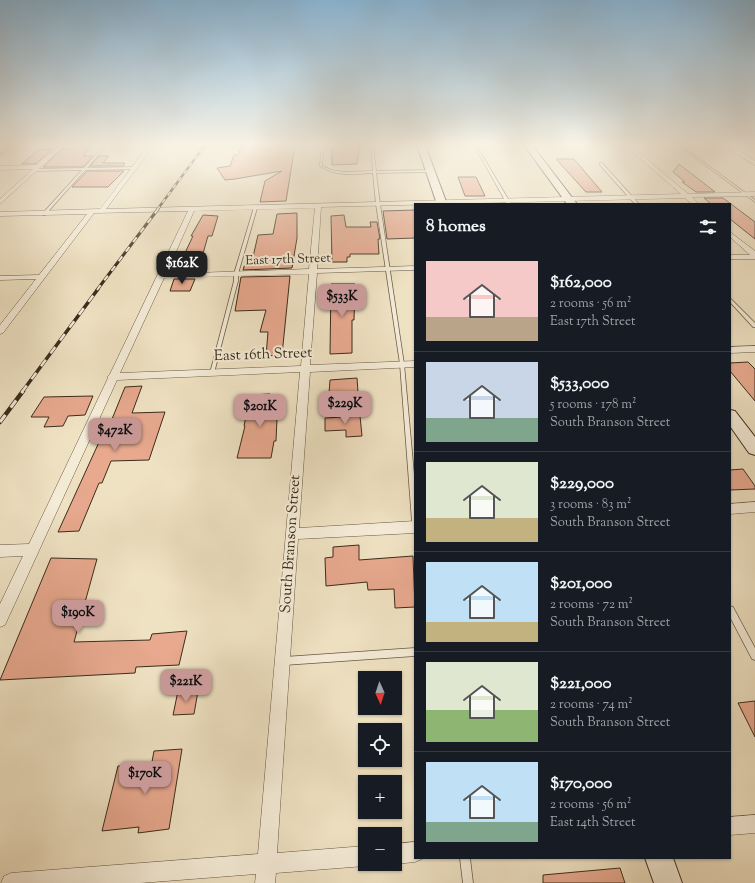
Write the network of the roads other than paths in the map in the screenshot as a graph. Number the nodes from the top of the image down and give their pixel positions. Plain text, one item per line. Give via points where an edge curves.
1 (17, 186) edge
2 (69, 186) edge
3 (120, 186) edge
4 (376, 186) edge
5 (436, 186) edge
6 (499, 186) edge
7 (559, 186) edge
8 (621, 186) edge
9 (676, 186) edge
10 (734, 186) edge
11 (755, 194) edge
12 (746, 195) junction
13 (687, 196) junction
14 (631, 198) junction
15 (755, 201) edge
16 (0, 202) edge
17 (508, 202) edge
18 (571, 202) edge
19 (414, 203) edge
20 (442, 203) edge
21 (636, 203) edge
22 (695, 203) edge
23 (378, 204) junction
24 (318, 206) junction
25 (255, 208) junction
26 (192, 209) junction
27 (101, 212) junction
28 (91, 213) junction
29 (0, 214) edge
30 (44, 214) junction
31 (731, 235) edge
32 (755, 256) edge
33 (731, 257) edge
34 (414, 268) edge
35 (388, 269) junction
36 (312, 271) junction
37 (236, 274) junction
38 (161, 276) junction
39 (42, 277) junction
40 (0, 278) edge
41 (731, 301) edge
42 (755, 326) edge
43 (0, 331) edge
44 (755, 349) edge
45 (731, 350) edge
46 (402, 364) junction
47 (414, 364) edge
48 (305, 369) junction
49 (212, 373) junction
50 (112, 377) junction
51 (731, 416) edge
52 (755, 449) edge
53 (755, 508) edge
54 (414, 509) edge
55 (731, 509) edge
56 (414, 527) edge
57 (292, 534) junction
58 (34, 550) junction
59 (0, 551) edge
60 (731, 612) edge
61 (0, 620) edge
62 (414, 652) edge
63 (755, 656) edge
64 (282, 661) junction
65 (755, 824) edge
66 (731, 826) edge
67 (414, 852) edge
68 (402, 853) edge
69 (358, 857) edge
70 (465, 859) edge
71 (659, 859) edge
72 (265, 874) edge
73 (11, 883) edge
74 (468, 883) edge
75 (668, 883) edge

1 - 16 street
2 - 30 lane
3 - 27 street
4 - 23 lane
5 - 20 main road
6 - 17 lane
7 - 18 main road
8 - 14 lane
9 - 13 street
10 - 12 lane
11 - 12 street
12 - 13 street
12 - 15 lane
13 - 14 street
13 - 22 street
14 - 18 street
14 - 21 lane
17 - 18 street
17 - 20 street
19 - 23 street
23 - 24 street
23 - 35 lane
24 - 25 street
24 - 36 street, South Branson Street
25 - 26 street
25 - 37 lane
26 - 27 street
26 - 38 street
27 - 28 street
28 - 30 street
28 - 39 street
29 - 30 street
31 - 32 street
32 - 33 street
34 - 35 street, East 17th Street
35 - 36 street, East 17th Street
35 - 46 lane
36 - 37 street, East 17th Street
36 - 48 street, South Branson Street
37 - 38 street, East 17th Street
37 - 49 lane
38 - 50 street
39 - 40 street
39 - 43 street
41 - 42 lane
44 - 45 street
46 - 47 street, East 16th Street
46 - 48 street, East 16th Street
46 - 54 lane
48 - 49 street, East 16th Street
48 - 57 street, South Branson Street
49 - 50 street, East 16th Street
50 - 58 street
51 - 52 main road
53 - 55 street
56 - 57 street
57 - 64 street, South Branson Street
58 - 59 street
58 - 61 street
60 - 63 lane
62 - 64 lane
64 - 72 street, South Branson Street
65 - 66 street
67 - 68 street
69 - 72 street
70 - 74 lane
71 - 75 main road
72 - 73 street

